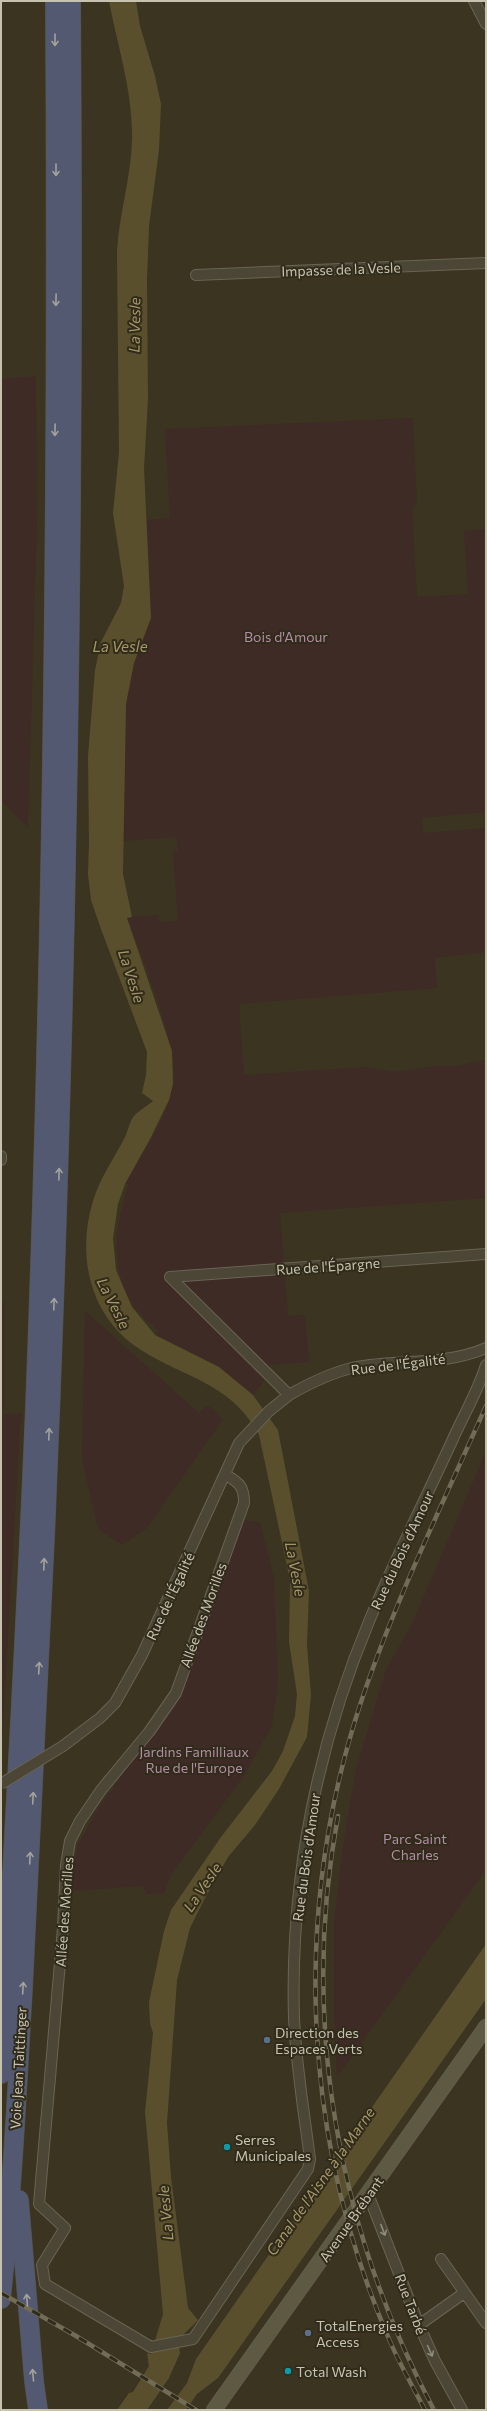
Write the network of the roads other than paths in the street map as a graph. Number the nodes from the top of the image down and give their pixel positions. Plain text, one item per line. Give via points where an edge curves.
1 (55, 1) edge
2 (71, 1) edge
3 (474, 1) edge
4 (486, 24) edge
5 (486, 263) edge
6 (196, 275) dead end
7 (1, 1156) edge
8 (1, 1160) edge
9 (486, 1254) edge
10 (486, 1348) edge
11 (486, 1365) edge
12 (289, 1395) junction
13 (226, 1475) junction
14 (1, 1784) edge
15 (23, 1833) junction
16 (12, 1870) junction
17 (1, 1931) edge
18 (484, 2034) edge
19 (1, 2074) edge
20 (14, 2139) junction
21 (368, 2194) junction
22 (441, 2259) dead end
23 (464, 2293) junction
24 (1, 2298) edge
25 (485, 2320) edge
26 (419, 2325) junction
27 (151, 2347) joint
28 (38, 2410) edge
29 (214, 2410) edge
30 (462, 2410) edge

1 -> 15 highway via 57,264 51,799
15 -> 2 highway via 57,1235 67,824 73,269
3 - 4 street
5 - 6 street, Impasse de la Vesle
7 - 8 street
9 - 12 street, Rue de l'Épargne via 170,1277
10 - 12 street, Rue de l'Égalité via 445,1359 356,1367 322,1378
11 - 27 street, Rue du Bois d'Amour via 354,1657 331,1726 314,1793 300,1882 294,1962 297,2059 310,2159 308,2168 193,2339
12 - 13 street, Rue de l'Égalité via 269,1411 239,1443
13 - 14 street, Rue de l'Égalité, bridge via 142,1655 115,1703 100,1718 63,1746
13 - 27 street, Allée des Morilles via 242,1486 244,1503 176,1693 80,1821 70,1841 66,1865 63,1928 39,2204 65,2228 42,2265 45,2284
15 - 16 highway, Voie Jean Taittinger
20 -> 15 highway, Voie Jean Taittinger
16 - 17 highway
16 - 19 highway, Voie Jean Taittinger
18 - 21 main road, Avenue Brébant
20 - 24 highway, Voie Jean Taittinger
28 -> 20 highway
21 -> 26 street, Rue Tarbé
21 - 29 main road, Avenue Brébant
22 - 23 street
23 - 25 street
23 - 26 street
26 -> 30 street, Rue Tarbé

